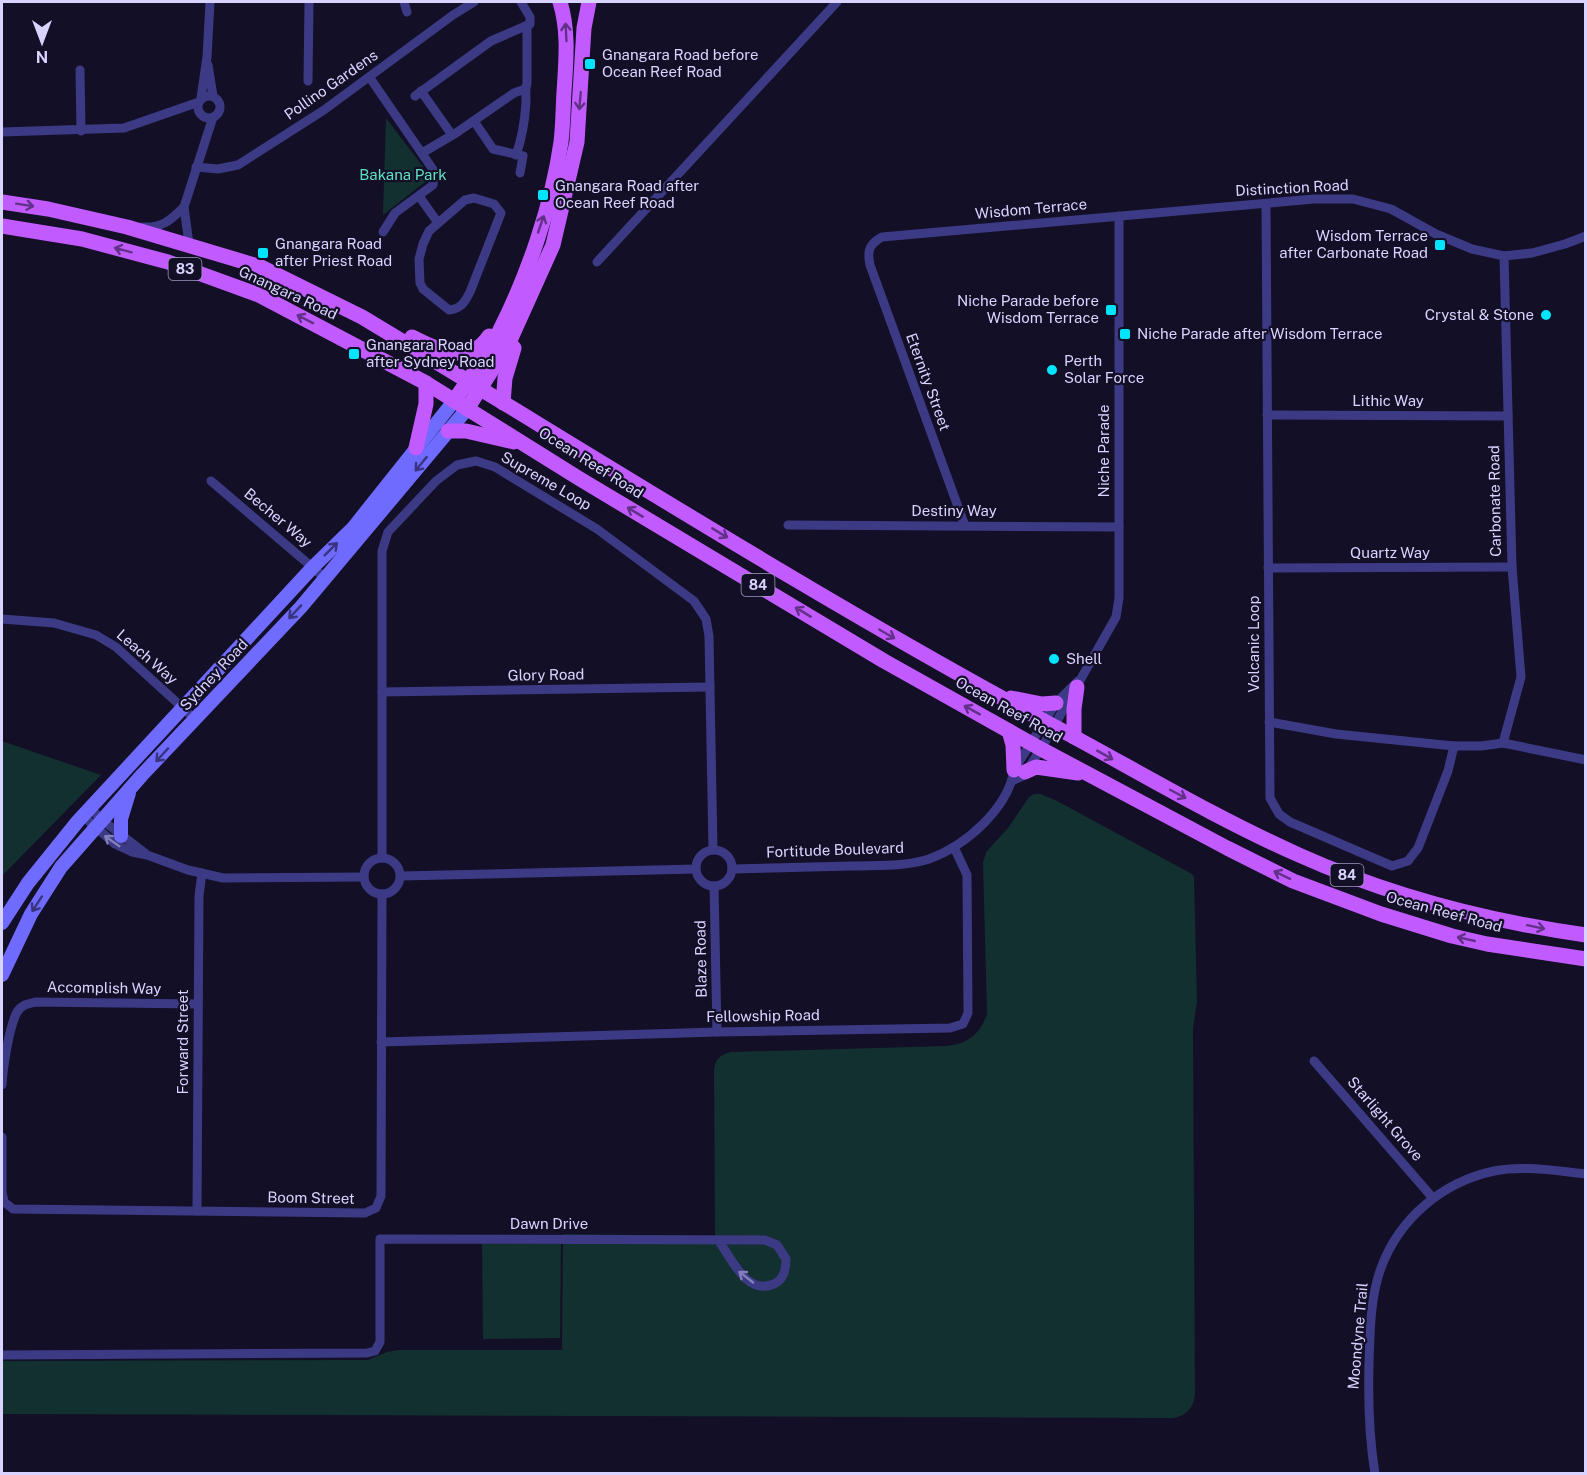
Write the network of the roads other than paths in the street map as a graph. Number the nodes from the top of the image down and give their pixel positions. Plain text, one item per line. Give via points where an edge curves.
1 (309, 2) edge
2 (404, 2) edge
3 (474, 2) edge
4 (521, 2) edge
5 (560, 2) edge
6 (589, 2) edge
7 (837, 2) edge
8 (208, 4) edge
9 (407, 12) dead end
10 (527, 26) junction
11 (207, 57) junction
12 (80, 70) dead end
13 (370, 78) junction
14 (308, 81) dead end
15 (525, 89) junction
16 (213, 96) junction
17 (200, 106) junction
18 (213, 117) junction
19 (474, 121) junction
20 (81, 131) junction
21 (2, 132) edge
22 (452, 135) junction
23 (206, 137) junction
24 (422, 153) junction
25 (516, 155) junction
26 (196, 167) junction
27 (519, 173) dead end
28 (419, 196) junction
29 (2, 202) edge
30 (1266, 204) junction
31 (184, 207) junction
32 (1201, 209) joint
33 (1119, 216) junction
34 (438, 223) junction
35 (2, 226) edge
36 (127, 227) junction
37 (383, 232) dead end
38 (1586, 236) edge
39 (189, 244) junction
40 (869, 248) joint
41 (1504, 256) junction
42 (597, 262) dead end
43 (522, 280) junction
44 (362, 317) junction
45 (520, 322) junction
46 (426, 383) junction
47 (474, 385) junction
48 (503, 403) junction
49 (460, 405) junction
50 (1267, 415) junction
51 (1508, 416) junction
52 (448, 431) junction
53 (528, 446) junction
54 (416, 448) junction
55 (211, 481) dead end
56 (788, 525) dead end
57 (965, 526) junction
58 (1119, 527) junction
59 (313, 567) junction
60 (1512, 567) junction
61 (1268, 568) junction
62 (325, 578) junction
63 (2, 619) edge
64 (1080, 682) junction
65 (710, 687) junction
66 (382, 692) junction
67 (999, 696) junction
68 (1056, 703) junction
69 (184, 709) junction
70 (195, 719) junction
71 (1269, 722) junction
72 (1050, 724) junction
73 (1009, 731) junction
74 (1074, 738) junction
75 (1503, 742) junction
76 (1036, 746) junction
77 (1454, 746) junction
78 (1586, 760) edge
79 (1017, 774) junction
80 (1090, 774) junction
81 (130, 789) junction
82 (87, 813) junction
83 (98, 824) junction
84 (121, 836) junction
85 (954, 847) junction
86 (713, 850) junction
87 (147, 855) junction
88 (382, 858) junction
89 (696, 869) junction
90 (732, 869) junction
91 (202, 873) junction
92 (401, 876) junction
93 (364, 877) junction
94 (714, 886) junction
95 (382, 894) junction
96 (2, 923) edge
97 (1586, 933) edge
98 (1586, 959) edge
99 (2, 975) edge
100 (198, 1004) junction
101 (717, 1032) junction
102 (381, 1042) junction
103 (1314, 1061) dead end
104 (2, 1085) edge
105 (2, 1137) edge
106 (1586, 1174) edge
107 (1432, 1197) junction
108 (197, 1211) junction
109 (718, 1240) junction
110 (2, 1355) edge
111 (1375, 1473) edge

1 - 14 street
2 - 9 street
3 - 13 street, Pollino Gardens
4 - 10 street via 531,20
43 -> 5 main road, 83 via 546,210 561,142 567,50
6 -> 45 main road via 577,142 553,245
7 - 42 street
8 - 11 street
10 - 15 street
10 - 22 street via 491,41 418,93
11 - 16 street
11 - 17 street
12 - 20 street
13 - 24 street
13 - 26 street, Pollino Gardens via 238,165 218,169
15 - 19 street
15 - 25 street via 522,138
16 - 17 street via 209,95
16 - 18 street via 220,106
17 - 18 street
17 - 20 street via 124,128
17 - 23 street
18 - 23 street
19 - 22 street
19 - 25 street via 493,149
20 - 21 street
22 - 24 street
23 - 26 street
24 - 28 street via 435,171 435,179
25 - 27 street via 523,156
26 - 31 street
28 - 34 street
28 - 37 street via 394,213
29 -> 36 main road, Gnangara Road / 83
30 - 32 street, Distinction Road
30 - 41 street, Distinction Road via 1353,199 1391,209 1472,249
30 - 50 street, Volcanic Loop
31 - 36 street via 161,226
31 - 39 street
32 - 33 street, Wisdom Terrace
33 - 40 street, Wisdom Terrace via 882,237
33 - 58 street, Niche Parade
34 - 34 street via 423,243 420,283 428,296 449,310 458,309 475,283 501,213 494,204 474,198 465,200
46 -> 35 main road, Gnangara Road / 83 via 259,295 168,262 82,239
36 - 39 main road, Gnangara Road / 83
38 - 41 street, Distinction Road via 1532,253
39 - 44 main road, Gnangara Road / 83 via 274,273
40 - 57 street, Eternity Street via 870,266
41 - 51 street, Carbonate Road
43 - 44 main road, 83 via 484,343 462,354 429,346
43 - 47 main road, 83
44 - 47 main road, Gnangara Road / 84
45 - 47 main road
45 - 48 main road via 505,378
46 - 49 main road, Gnangara Road / 83
46 - 54 main road via 426,404
47 - 48 main road, Ocean Reef Road / 84
47 - 49 main road
48 -> 67 main road, Ocean Reef Road / 84 via 881,631
49 - 52 street, Sydney Road
49 - 53 main road, Ocean Reef Road / 84
49 - 54 street, Sydney Road
50 - 51 street, Lithic Way
50 - 61 street, Volcanic Loop
51 - 60 street, Carbonate Road
52 - 53 main road via 466,431
52 -> 62 street, Sydney Road
73 -> 53 main road, Ocean Reef Road / 84 via 884,661
59 -> 54 street, Sydney Road via 353,528
55 - 59 street, Becher Way
56 - 57 street, Destiny Way
57 - 58 street, Destiny Way
58 - 64 street, Niche Parade via 1116,618
59 - 62 street, Becher Way
59 - 69 street, Sydney Road
60 - 61 street, Quartz Way
60 - 75 street, Carbonate Road via 1521,676
61 - 71 street, Volcanic Loop
62 -> 70 street, Sydney Road
63 - 69 street, Leach Way via 54,623 96,635 116,647
64 - 68 street, Niche Parade
64 - 72 street, Niche Parade
64 - 74 main road via 1074,709
65 - 66 street, Glory Road
65 - 66 street, Supreme Loop via 706,619 694,602 597,529 495,467 476,461 457,465 436,481 388,531 382,551
65 - 86 street, Supreme Loop
66 - 88 street, Supreme Loop
67 - 68 main road
67 - 72 main road, Ocean Reef Road / 84
68 - 72 street, Niche Parade
69 - 70 street, Leach Way
69 - 82 street, Sydney Road
70 -> 81 street, Sydney Road
71 - 77 street via 1336,734
71 - 77 street, Volcanic Loop via 1270,798 1279,814 1392,866 1408,861 1418,848
72 - 74 main road, Ocean Reef Road / 84
72 - 76 street, Niche Parade
73 - 76 main road, Ocean Reef Road / 84
73 - 79 main road
74 -> 97 main road, Ocean Reef Road / 84 via 1321,865 1453,910
75 - 77 street
75 - 78 street
76 - 79 street, Fortitude Boulevard
76 - 80 main road, Ocean Reef Road / 84
79 - 80 main road via 1042,767
79 - 85 street, Fortitude Boulevard via 992,815
98 -> 80 main road, Ocean Reef Road / 84 via 1452,936 1347,902 1244,857
81 - 83 street, Sydney Road
81 - 84 street via 121,819
82 - 83 street
82 - 96 street, Sydney Road via 28,883
83 - 84 street
87 -> 83 street via 115,844
83 -> 99 street, Sydney Road via 61,867
84 - 87 street
85 - 90 street, Fortitude Boulevard via 928,859 894,865
85 - 101 street, Fellowship Road via 967,875 968,1013 963,1024 950,1028
86 - 89 street via 702,854
86 - 90 street via 725,853
87 - 91 street
88 - 92 street via 393,861
88 - 93 street via 367,866
89 - 92 street
89 - 94 street via 701,880
90 - 94 street via 728,880
91 - 93 street via 246,879
91 - 100 street, Forward Street
92 - 95 street via 397,888
93 - 95 street via 369,888
94 - 101 street, Blaze Road
95 - 102 street, Boom Street
100 - 104 street, Accomplish Way via 24,1004 16,1012
100 - 108 street, Forward Street
101 - 102 street, Fellowship Road
102 - 108 street, Boom Street via 381,1196 376,1208 365,1213
103 - 107 street, Starlight Grove
105 - 108 street, Boom Street via 2,1192 4,1202 13,1209
106 - 107 street, Moondyne Trail via 1494,1171
107 - 111 street, Moondyne Trail via 1392,1244 1380,1270 1374,1299 1368,1401
109 -> 109 street, Dawn Drive via 765,1240 777,1245 786,1259 781,1280 767,1285 749,1281
109 - 110 street, Dawn Drive via 380,1239 380,1342 375,1351 367,1353

